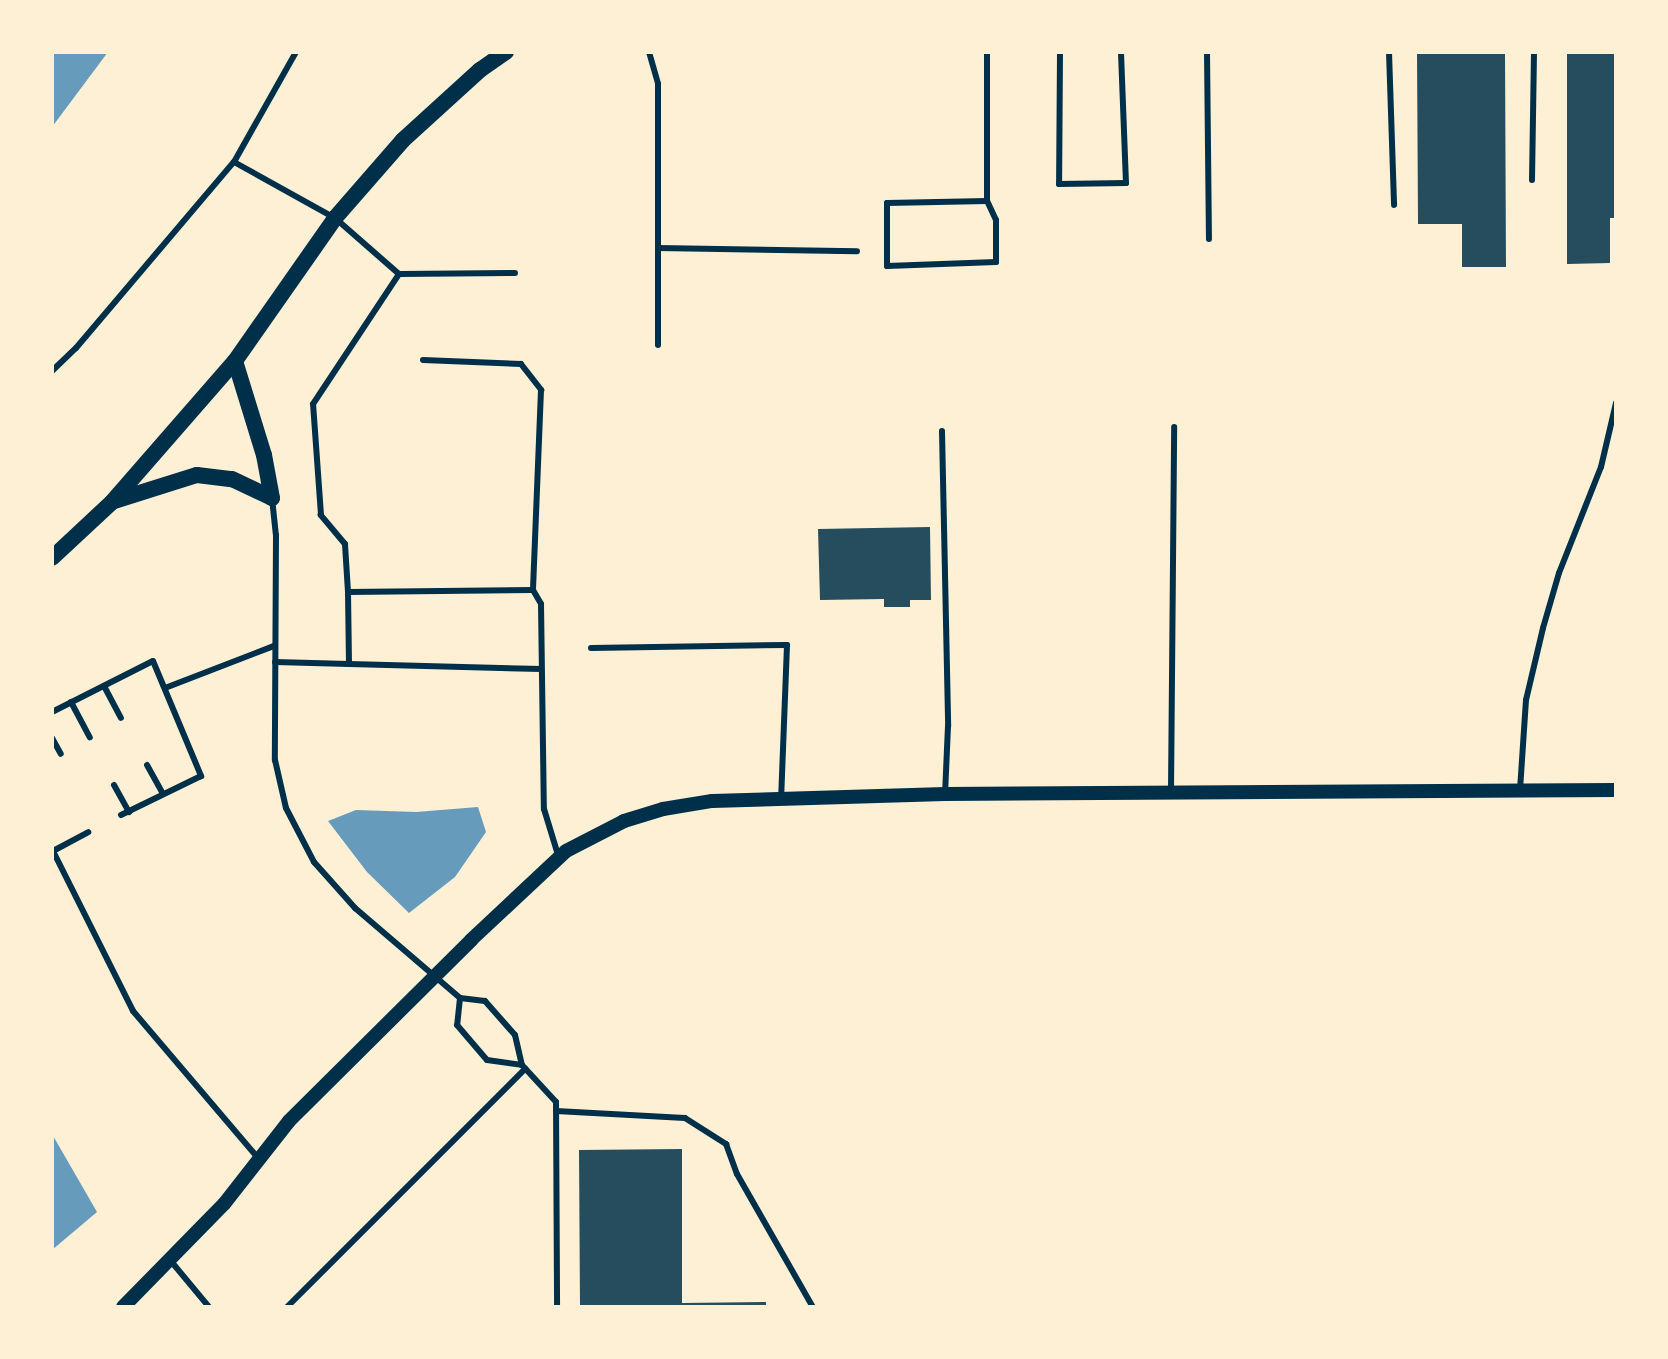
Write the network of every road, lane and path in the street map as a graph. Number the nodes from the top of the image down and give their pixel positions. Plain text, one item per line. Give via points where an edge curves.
1 (296, 52) edge
2 (506, 52) edge
3 (649, 52) edge
4 (987, 52) edge
5 (1060, 52) edge
6 (1121, 52) edge
7 (1207, 52) edge
8 (1389, 52) edge
9 (1534, 52) edge
10 (234, 162) junction
11 (1532, 180) dead end
12 (987, 201) junction
13 (1394, 205) dead end
14 (335, 218) junction
15 (1209, 239) dead end
16 (658, 248) junction
17 (857, 251) dead end
18 (515, 273) dead end
19 (399, 274) junction
20 (658, 345) dead end
21 (423, 360) dead end
22 (235, 361) junction
23 (52, 371) edge
24 (1616, 403) edge
25 (1174, 427) dead end
26 (942, 431) dead end
27 (272, 498) junction
28 (112, 502) junction
29 (52, 558) edge
30 (533, 590) junction
31 (348, 592) junction
32 (274, 646) junction
33 (591, 648) dead end
34 (275, 662) junction
35 (349, 664) junction
36 (541, 669) junction
37 (104, 686) junction
38 (165, 688) junction
39 (71, 702) junction
40 (52, 712) edge
41 (121, 718) dead end
42 (90, 737) dead end
43 (52, 738) edge
44 (61, 754) dead end
45 (147, 765) dead end
46 (114, 785) dead end
47 (1520, 790) junction
48 (1616, 790) edge
49 (1171, 791) junction
50 (163, 794) junction
51 (945, 794) junction
52 (781, 799) junction
53 (88, 832) dead end
54 (52, 850) edge
55 (559, 858) junction
56 (435, 975) junction
57 (460, 998) junction
58 (524, 1067) junction
59 (556, 1111) junction
60 (259, 1159) junction
61 (170, 1259) junction
62 (123, 1307) edge
63 (209, 1307) edge
64 (287, 1307) edge
65 (557, 1307) edge
66 (813, 1307) edge

1 - 10 lane
2 - 14 main road via 403,140
3 - 16 lane via 658,84
4 - 12 lane
5 - 6 lane via 1059,184 1126,183
7 - 15 lane
8 - 13 lane
9 - 11 lane
10 - 14 lane
10 - 23 lane
12 - 12 lane via 887,203 887,266 996,262 996,220
14 - 19 lane
14 - 22 main road
16 - 17 lane
16 - 20 lane
18 - 19 lane
19 - 31 lane via 313,404 321,515 345,544
21 - 30 lane via 521,364 541,390
22 - 27 main road
22 - 28 main road
24 - 47 lane via 1601,467 1543,628 1526,700
25 - 49 lane
26 - 51 lane
27 - 28 main road via 232,479 197,475
27 - 32 lane
28 - 29 main road
30 - 31 lane
30 - 36 lane via 541,604
31 - 35 lane
32 - 34 lane
32 - 38 lane
33 - 52 lane via 787,645
34 - 35 lane
34 - 56 lane via 275,760 286,808 314,862 355,908
35 - 36 lane
36 - 55 lane via 544,809
37 - 38 lane via 153,661
37 - 39 lane
37 - 41 lane
38 - 50 lane via 201,776
39 - 40 lane
39 - 42 lane
43 - 44 lane
45 - 50 lane
46 - 50 lane via 125,814
47 - 48 street
47 - 49 street
49 - 51 street
51 - 52 street
52 - 55 street via 663,809 624,821
53 - 54 lane
54 - 60 lane via 133,1011
55 - 56 street
56 - 57 lane
56 - 60 street via 289,1121
57 - 58 lane via 485,1001 515,1035
57 - 58 lane via 457,1025 487,1060
58 - 59 lane via 556,1102
58 - 64 lane
59 - 65 lane
59 - 66 lane via 685,1118 726,1144 737,1174
60 - 61 street
61 - 62 street
61 - 63 lane

